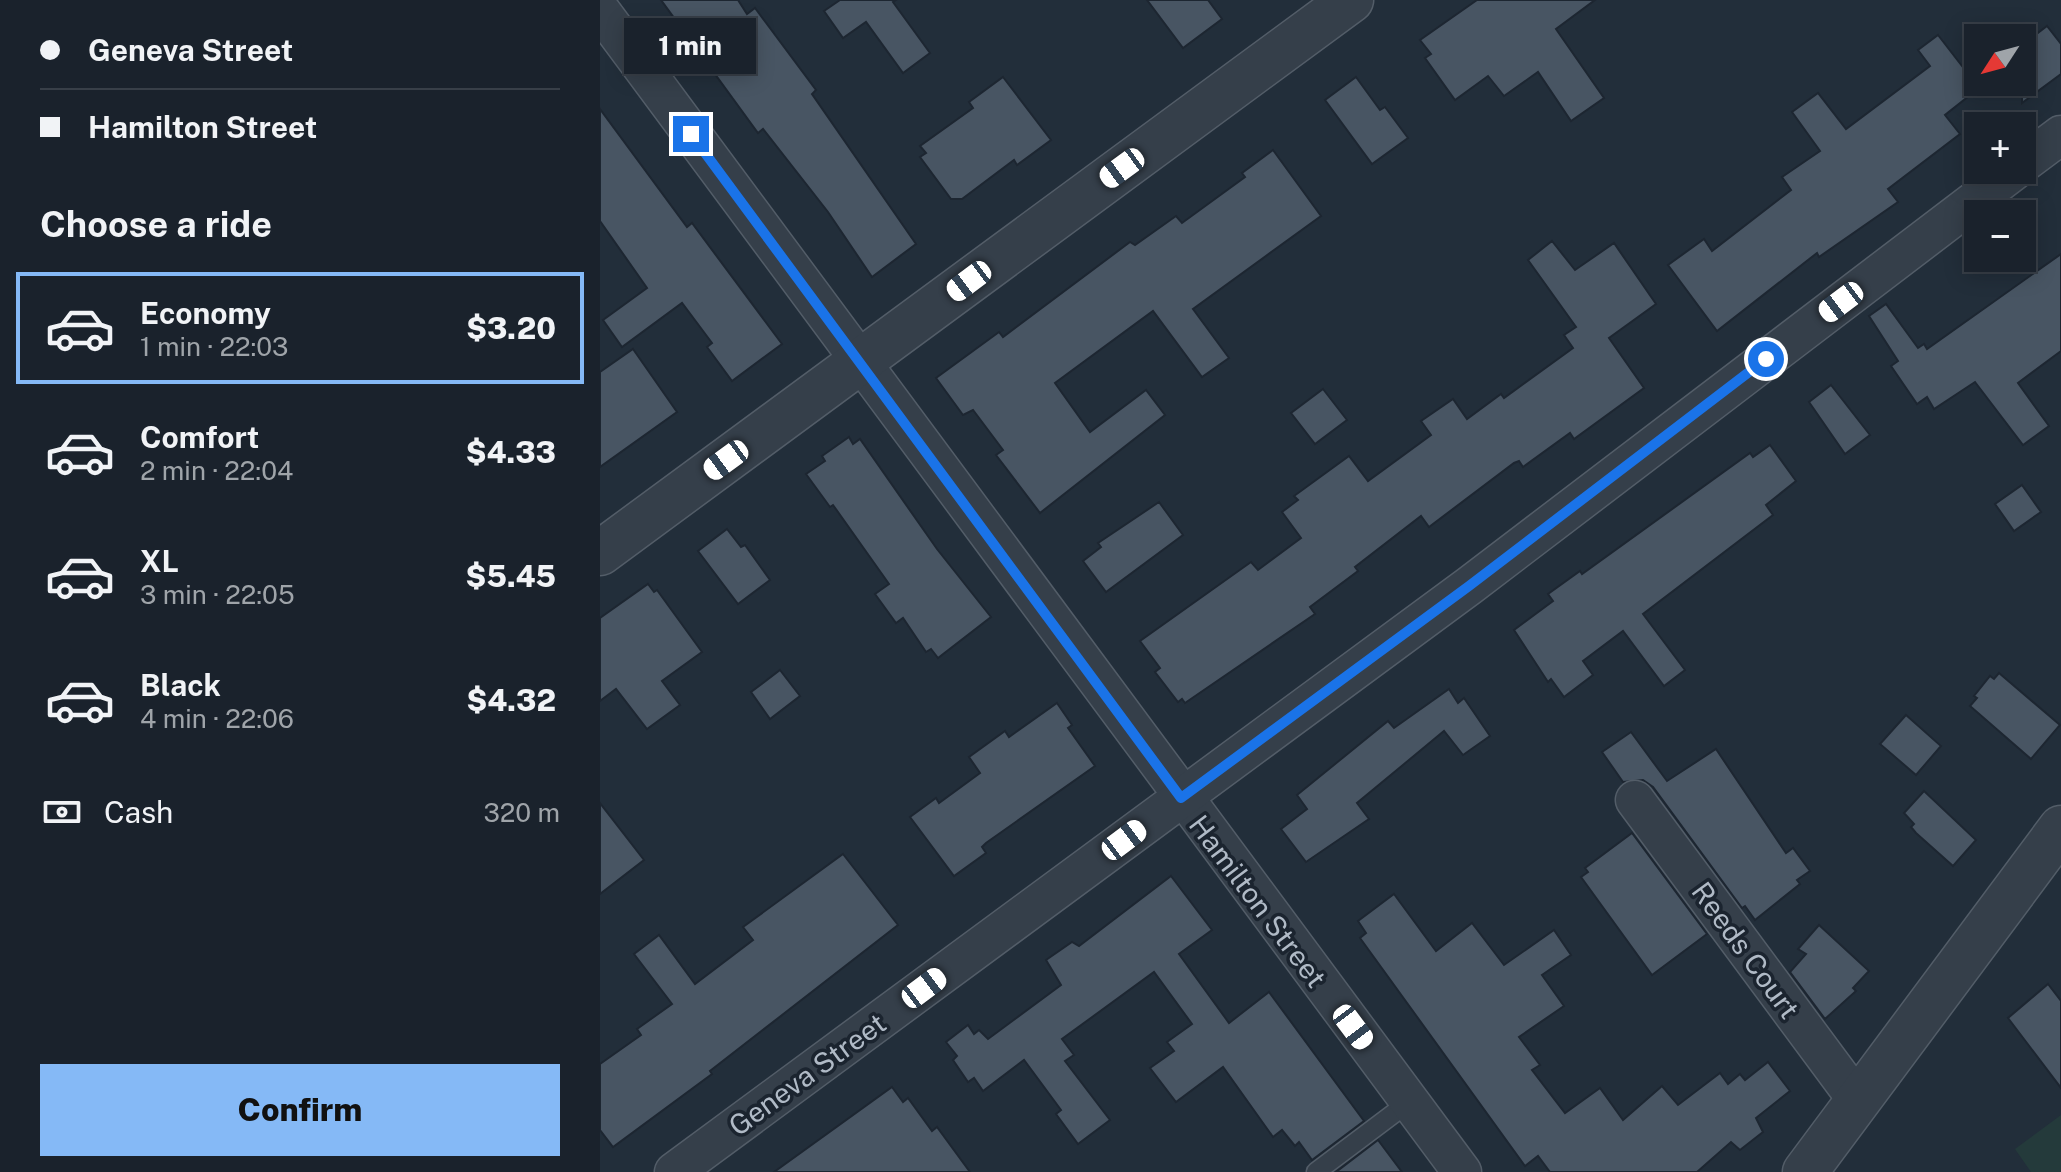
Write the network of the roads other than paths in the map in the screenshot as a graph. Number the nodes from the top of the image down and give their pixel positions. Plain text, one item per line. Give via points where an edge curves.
1 (1351, 0) edge
2 (600, 10) edge
3 (2061, 135) edge
4 (2036, 154) edge
5 (1997, 184) edge
6 (859, 362) junction
7 (600, 553) edge
8 (1181, 798) junction
9 (1635, 800) dead end
10 (2061, 828) edge
11 (1858, 1101) junction
12 (1409, 1102) junction
13 (674, 1172) edge
14 (1316, 1172) edge
15 (1462, 1172) edge
16 (1805, 1172) edge

1 - 6 street
2 - 6 street, Hamilton Street
3 - 4 street
5 - 8 street, Geneva Street
6 - 7 street
6 - 8 street, Hamilton Street
8 - 12 street, Hamilton Street
8 - 13 street, Geneva Street
9 - 11 street, Reeds Court
10 - 11 street
11 - 16 street
12 - 14 lane
12 - 15 street, Hamilton Street

